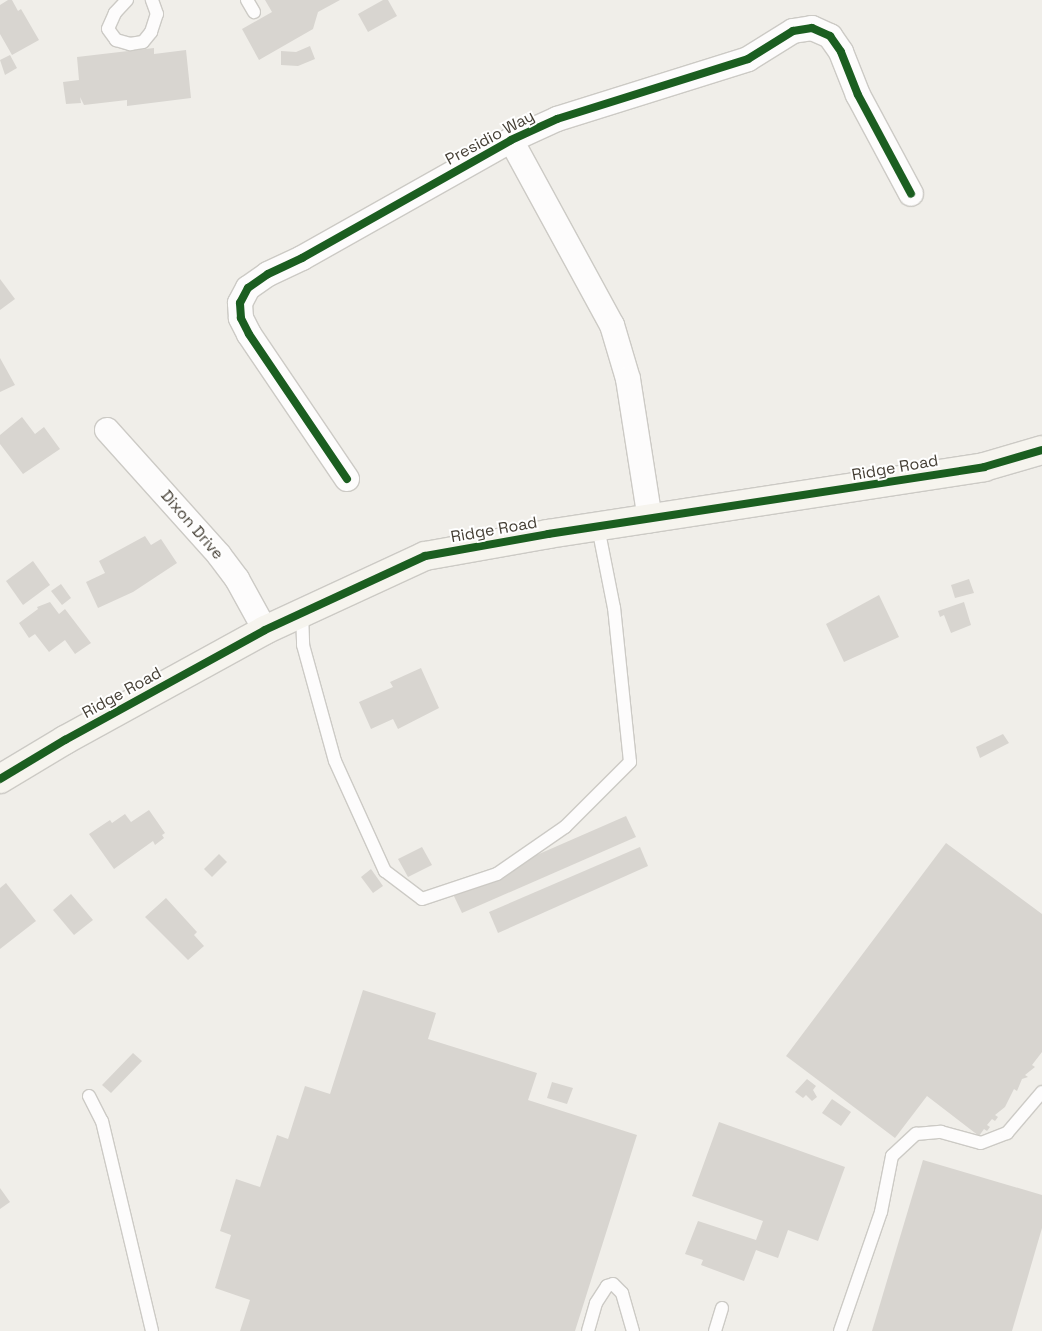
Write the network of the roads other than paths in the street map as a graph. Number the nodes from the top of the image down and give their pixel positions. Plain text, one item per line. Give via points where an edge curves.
1 (127, 0) edge
2 (152, 0) edge
3 (247, 0) edge
4 (254, 12) dead end
5 (511, 140) junction
6 (911, 194) dead end
7 (108, 430) dead end
8 (1042, 450) edge
9 (347, 479) dead end
10 (650, 520) junction
11 (598, 527) junction
12 (302, 612) junction
13 (265, 630) junction
14 (0, 779) edge
15 (1042, 1092) edge
16 (89, 1096) dead end
17 (722, 1308) dead end
18 (152, 1331) edge
19 (588, 1331) edge
20 (633, 1331) edge
21 (715, 1331) edge
22 (840, 1331) edge

1 - 2 lane via 115,13 108,28 116,40 130,44 143,42 152,32 157,14
3 - 4 lane
5 - 6 street, Presidio Way via 557,119 748,59 793,31 812,28 830,36 841,52 858,95
5 - 9 street, Presidio Way via 268,274 248,288 240,303 241,318 248,334
5 - 10 street, Presidio Way via 612,325 628,379
7 - 13 street, Dixon Drive via 225,563 260,616
8 - 10 street, Ridge Road via 984,467
10 - 11 street, Ridge Road
11 - 12 street, Ridge Road via 425,556
11 - 12 lane via 614,608 630,762 565,827 496,874 422,899 385,871 335,761 303,645
12 - 13 street, Ridge Road
13 - 14 street, Ridge Road
15 - 22 lane via 1007,1133 981,1143 941,1132 916,1134 892,1156 881,1212
16 - 18 lane via 102,1121
17 - 21 lane
19 - 20 lane via 596,1303 607,1286 613,1284 622,1293

